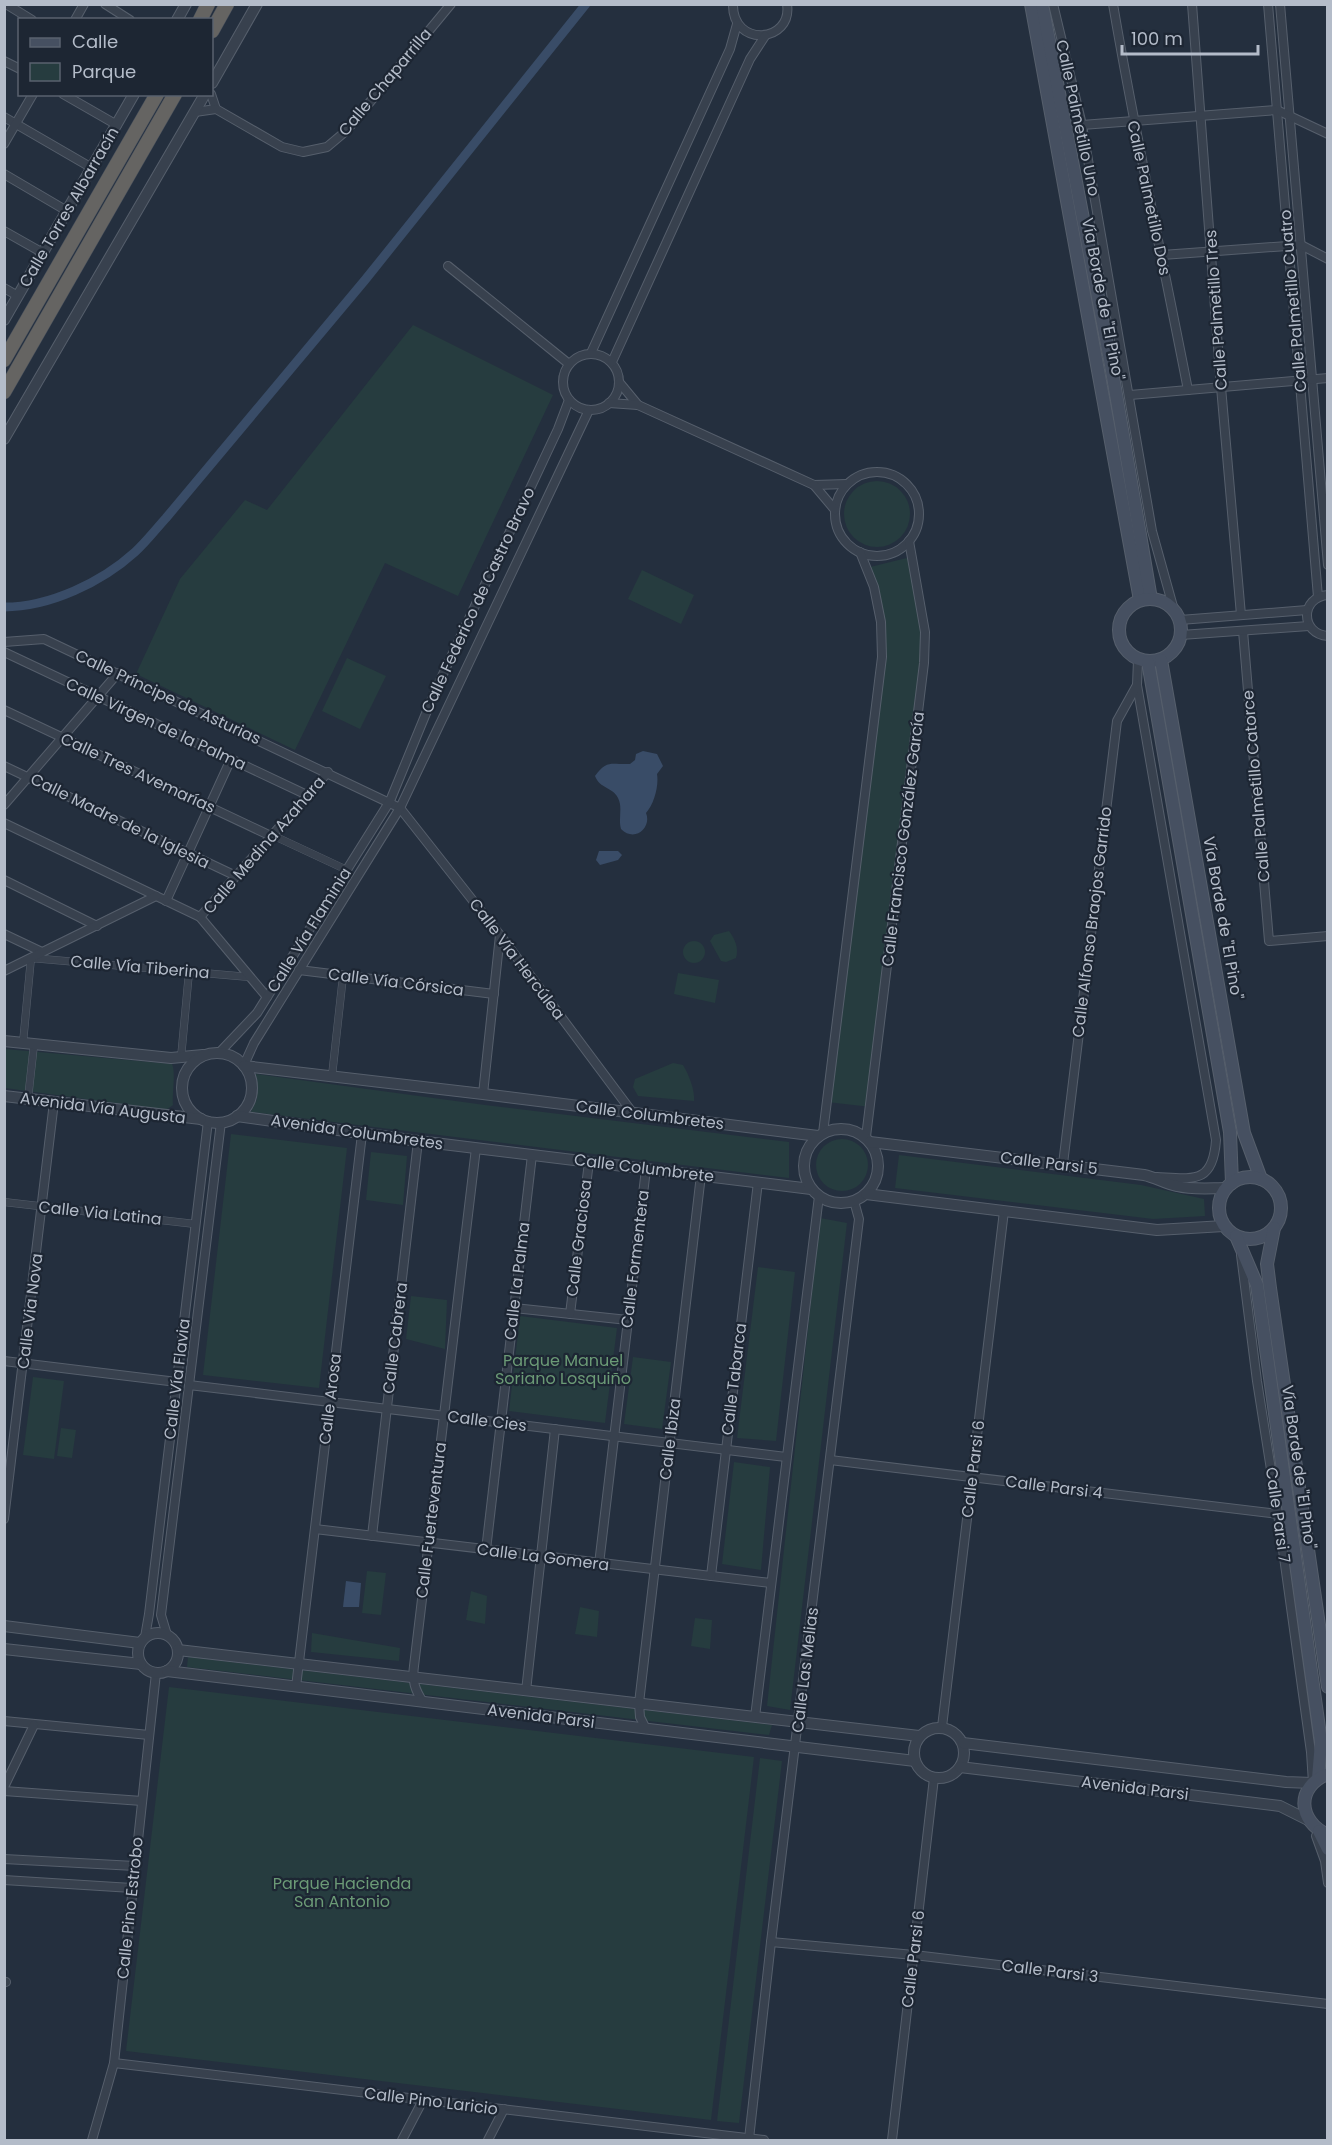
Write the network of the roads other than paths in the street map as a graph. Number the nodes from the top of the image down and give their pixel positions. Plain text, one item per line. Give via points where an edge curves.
1 (6, 4) edge
2 (84, 4) edge
3 (105, 4) edge
4 (186, 4) edge
5 (208, 4) edge
6 (227, 4) edge
7 (257, 4) edge
8 (451, 4) edge
9 (733, 4) edge
10 (787, 4) edge
11 (1031, 4) edge
12 (1042, 4) edge
13 (1053, 4) edge
14 (1113, 4) edge
15 (1192, 4) edge
16 (1268, 4) edge
17 (1281, 4) edge
18 (29, 18) edge
19 (76, 18) edge
20 (127, 18) edge
21 (178, 18) edge
22 (201, 18) edge
23 (737, 24) junction
24 (213, 29) edge
25 (765, 36) junction
26 (4, 61) edge
27 (18, 68) edge
28 (213, 81) edge
29 (32, 96) edge
30 (66, 96) edge
31 (133, 96) edge
32 (156, 96) edge
33 (174, 96) edge
34 (204, 96) edge
35 (212, 96) edge
36 (216, 109) junction
37 (1277, 110) junction
38 (195, 111) junction
39 (1200, 115) junction
40 (1291, 115) junction
41 (4, 117) edge
42 (1132, 120) junction
43 (16, 124) junction
44 (117, 125) junction
45 (1082, 125) junction
46 (1328, 134) edge
47 (4, 144) edge
48 (92, 168) junction
49 (4, 174) edge
50 (67, 211) junction
51 (4, 231) edge
52 (1300, 245) junction
53 (1289, 246) junction
54 (1211, 250) junction
55 (43, 254) junction
56 (1162, 255) junction
57 (1328, 259) edge
58 (448, 266) dead end
59 (4, 288) edge
60 (18, 296) junction
61 (4, 320) edge
62 (591, 353) junction
63 (4, 360) edge
64 (612, 362) junction
65 (569, 364) junction
66 (1328, 378) edge
67 (1313, 380) junction
68 (1299, 381) junction
69 (619, 382) junction
70 (1221, 387) junction
71 (1188, 390) junction
72 (4, 392) edge
73 (1130, 395) junction
74 (569, 400) junction
75 (609, 403) junction
76 (638, 405) junction
77 (589, 410) junction
78 (4, 439) edge
79 (847, 484) junction
80 (814, 485) junction
81 (835, 510) junction
82 (909, 541) junction
83 (860, 552) junction
84 (1328, 565) edge
85 (1328, 596) edge
86 (1318, 597) junction
87 (1146, 600) junction
88 (1307, 610) junction
89 (1177, 615) junction
90 (1241, 615) junction
91 (1309, 626) junction
92 (1243, 631) junction
93 (1181, 635) junction
94 (1328, 636) edge
95 (4, 642) edge
96 (4, 652) edge
97 (1161, 660) junction
98 (1143, 661) junction
99 (118, 673) junction
100 (1137, 685) junction
101 (98, 696) junction
102 (4, 710) edge
103 (62, 737) junction
104 (231, 759) junction
105 (4, 766) edge
106 (328, 772) junction
107 (28, 777) junction
108 (307, 795) junction
109 (390, 801) junction
110 (4, 804) edge
111 (209, 807) junction
112 (400, 807) junction
113 (4, 823) edge
114 (271, 836) junction
115 (189, 854) junction
116 (347, 870) junction
117 (236, 876) junction
118 (4, 880) edge
119 (156, 896) junction
120 (166, 901) junction
121 (200, 917) junction
122 (97, 926) junction
123 (4, 934) edge
124 (500, 935) junction
125 (1328, 936) edge
126 (42, 952) junction
127 (31, 958) junction
128 (299, 970) junction
129 (4, 971) edge
130 (189, 972) junction
131 (343, 976) junction
132 (249, 977) junction
133 (494, 994) junction
134 (267, 997) junction
135 (4, 1041) edge
136 (28, 1044) junction
137 (219, 1053) junction
138 (206, 1054) junction
139 (181, 1058) junction
140 (244, 1066) junction
141 (332, 1076) junction
142 (483, 1094) junction
143 (4, 1096) edge
144 (28, 1099) junction
145 (54, 1102) junction
146 (632, 1112) junction
147 (237, 1116) junction
148 (205, 1120) junction
149 (221, 1122) junction
150 (362, 1134) junction
151 (820, 1135) junction
152 (868, 1139) junction
153 (418, 1141) junction
154 (477, 1148) junction
155 (532, 1155) junction
156 (589, 1162) junction
157 (1063, 1164) junction
158 (646, 1169) junction
159 (701, 1175) junction
160 (1155, 1177) junction
161 (1261, 1179) junction
162 (758, 1182) junction
163 (1229, 1185) junction
164 (815, 1192) junction
165 (866, 1194) junction
166 (854, 1201) junction
167 (4, 1202) edge
168 (42, 1206) junction
169 (1004, 1212) junction
170 (195, 1224) junction
171 (1224, 1226) junction
172 (1274, 1228) junction
173 (1236, 1236) junction
174 (1241, 1248) junction
175 (514, 1308) junction
176 (570, 1314) junction
177 (628, 1320) junction
178 (4, 1361) edge
179 (23, 1364) junction
180 (177, 1382) junction
181 (189, 1385) junction
182 (330, 1402) junction
183 (387, 1409) junction
184 (444, 1415) junction
185 (501, 1422) junction
186 (555, 1429) junction
187 (614, 1436) junction
188 (670, 1443) junction
189 (726, 1449) junction
190 (8, 1455) edge
191 (786, 1456) junction
192 (830, 1460) junction
193 (972, 1478) junction
194 (5, 1509) edge
195 (1278, 1514) junction
196 (4, 1519) edge
197 (315, 1529) junction
198 (372, 1536) junction
199 (428, 1543) junction
200 (486, 1550) junction
201 (541, 1557) junction
202 (599, 1564) junction
203 (654, 1570) junction
204 (711, 1576) junction
205 (771, 1583) junction
206 (4, 1626) edge
207 (168, 1635) junction
208 (143, 1640) junction
209 (4, 1650) edge
210 (178, 1650) junction
211 (141, 1664) junction
212 (298, 1664) junction
213 (161, 1672) junction
214 (413, 1677) junction
215 (296, 1687) junction
216 (1328, 1687) edge
217 (526, 1690) junction
218 (423, 1702) junction
219 (639, 1703) junction
220 (755, 1717) junction
221 (4, 1721) edge
222 (799, 1722) junction
223 (34, 1725) junction
224 (942, 1727) junction
225 (646, 1729) junction
226 (149, 1735) junction
227 (919, 1736) junction
228 (963, 1743) junction
229 (796, 1747) junction
230 (915, 1761) junction
231 (960, 1767) junction
232 (934, 1778) junction
233 (1318, 1779) edge
234 (4, 1789) edge
235 (142, 1801) junction
236 (1317, 1828) edge
237 (1328, 1849) edge
238 (4, 1859) edge
239 (135, 1866) junction
240 (4, 1880) edge
241 (1328, 1883) edge
242 (132, 1888) junction
243 (771, 1942) junction
244 (914, 1955) junction
245 (1328, 2004) edge
246 (114, 2063) junction
247 (423, 2100) junction
248 (504, 2109) junction
249 (749, 2139) junction
250 (92, 2140) edge
251 (402, 2140) edge
252 (488, 2140) edge
253 (764, 2140) edge
254 (892, 2140) edge

1 - 18 street
2 - 19 street
3 - 20 street
4 - 21 street
5 - 22 highway
6 - 24 highway
7 - 28 street
8 - 36 street, Calle Chaparrilla via 346,132 327,147 303,152 282,147
9 - 23 street
10 - 25 street via 781,27
11 - 87 main road, Vía Borde de "El Pino"
12 - 87 main road, Vía Borde de "El Pino" via 1104,331
13 - 45 street, Calle Palmetillo Uno
14 - 42 street, Calle Palmetillo Dos
15 - 39 street, Calle Palmetillo Tres
16 - 37 street, Calle Palmetillo Cuatro
17 - 40 street, Calle Palmetillo Cuatro
23 - 25 street via 754,36
23 - 62 street via 730,49
25 - 64 street via 750,59
26 - 27 street
29 - 43 street
30 - 44 street
31 - 44 street, Calle Torres Albarracín
32 - 63 highway
33 - 72 highway
34 - 38 street
35 - 36 street
36 - 38 street
37 - 39 street
37 - 40 street
37 - 53 street, Calle Palmetillo Cuatro
38 - 78 street
39 - 42 street
39 - 54 street, Calle Palmetillo Tres
40 - 46 street
40 - 52 street, Calle Palmetillo Cuatro
41 - 43 street
42 - 45 street
42 - 56 street, Calle Palmetillo Dos
43 - 47 street
43 - 48 street
44 - 48 street, Calle Torres Albarracín
45 - 73 street, Calle Palmetillo Uno
48 - 50 street, Calle Torres Albarracín
49 - 50 street
50 - 55 street, Calle Torres Albarracín
51 - 55 street
52 - 53 street
52 - 57 street
52 - 67 street, Calle Palmetillo Cuatro
53 - 54 street
53 - 68 street, Calle Palmetillo Cuatro
54 - 56 street
54 - 70 street, Calle Palmetillo Tres
55 - 60 street, Calle Torres Albarracín
56 - 71 street, Calle Palmetillo Dos
58 - 65 street
59 - 60 street
60 - 61 street, Calle Torres Albarracín
62 - 64 street
62 - 65 street
64 - 69 street
65 - 74 street via 563,386
66 - 67 street
67 - 68 street
67 - 84 street, Calle Palmetillo Cuatro
68 - 70 street
68 - 86 street, Calle Palmetillo Cuatro
69 - 75 street
69 - 76 street
70 - 71 street
70 - 90 street, Calle Palmetillo Tres
71 - 73 street
73 - 89 street, Calle Palmetillo Uno via 1152,531
74 - 77 street
74 - 109 street, Calle Federico de Castro Bravo via 436,688
75 - 76 street
75 - 77 street
76 - 80 street
77 - 112 street, Calle Vía Flaminia
79 - 80 street
79 - 81 street
79 - 82 street via 865,473 878,472 903,481 918,503 917,523
80 - 81 street
81 - 83 street via 836,525 843,539
82 - 83 street via 886,555
82 - 152 street, Calle Francisco González García via 925,632 924,663
83 - 151 street via 874,587 882,657
85 - 86 street
86 - 88 street
87 - 89 main road via 1160,600
87 - 98 main road via 1127,609 1119,625 1122,646
88 - 90 street
88 - 91 street
89 - 90 street
89 - 93 main road
91 - 92 street
91 - 94 street via 1317,634
92 - 93 street
92 - 125 street, Calle Palmetillo Catorce via 1269,941
93 - 97 main road via 1175,650
95 - 99 street, Calle Príncipe de Asturias via 44,639
96 - 101 street, Calle Virgen de la Palma
97 - 98 main road
97 - 161 main road, Vía Borde de "El Pino" via 1244,1133
98 - 100 street
98 - 163 main road, Vía Borde de "El Pino" via 1230,1132
99 - 101 street
99 - 106 street, Calle Príncipe de Asturias
100 - 157 street, Calle Alfonso Braojos Garrido via 1117,721
100 - 160 street via 1216,1140 1215,1158 1206,1173 1191,1179
101 - 103 street
101 - 104 street, Calle Virgen de la Palma
102 - 103 street, Calle Tres Avemarías
103 - 107 street
103 - 111 street, Calle Tres Avemarías
104 - 108 street, Calle Virgen de la Palma
104 - 111 street
105 - 107 street, Calle Madre de la Iglesia
106 - 108 street, Calle Medina Azahara
106 - 109 street, Calle Príncipe de Asturias
107 - 110 street
107 - 115 street, Calle Madre de la Iglesia
108 - 114 street, Calle Medina Azahara
109 - 112 street, Calle Príncipe de Asturias
109 - 116 street, Calle Vía Flaminia
111 - 114 street, Calle Tres Avemarías
111 - 115 street
112 - 124 street, Calle Vía Hercúlea
112 - 128 street, Calle Vía Flaminia
113 - 119 street
114 - 116 street
114 - 117 street, Calle Medina Azahara
115 - 117 street, Calle Madre de la Iglesia
115 - 120 street
116 - 134 street, Calle Vía Flaminia
117 - 121 street, Calle Medina Azahara
118 - 122 street
119 - 120 street
119 - 122 street
120 - 121 street
121 - 132 street
122 - 126 street
123 - 126 street
124 - 133 street
124 - 146 street, Calle Vía Hercúlea
126 - 127 street
127 - 129 street
127 - 130 street, Calle Vía Tiberina
127 - 136 street
128 - 131 street, Calle Vía Córsica
128 - 140 street, Calle Vía Flaminia
130 - 132 street, Calle Vía Tiberina
130 - 139 street
131 - 133 street, Calle Vía Córsica
131 - 141 street
132 - 134 street
133 - 142 street
134 - 137 street, Calle Vía Flaminia
135 - 136 street
136 - 139 street
136 - 144 street
137 - 138 street
137 - 140 street via 232,1056
138 - 139 street
138 - 148 street via 189,1066 182,1086 187,1106
140 - 141 street
140 - 147 street via 252,1086 245,1108
141 - 142 street
142 - 146 street, Calle Columbretes
143 - 144 street, Avenida Vía Augusta
144 - 145 street, Avenida Vía Augusta
145 - 148 street, Avenida Vía Augusta
145 - 168 street, Calle Via Nova
146 - 151 street, Calle Columbretes
147 - 149 street
147 - 150 street, Avenida Columbretes
148 - 149 street
148 - 170 street, Calle Vía Flavia
149 - 181 street, Calle Vía Flavia
150 - 153 street, Avenida Columbretes
150 - 182 street, Calle Arosa
151 - 152 street via 845,1128
151 - 164 street via 805,1155 806,1178
152 - 157 street, Calle Parsi 5
152 - 165 street via 879,1165 873,1186
153 - 154 street, Avenida Columbretes
153 - 183 street, Calle Cabrera
154 - 155 street, Calle Columbrete
154 - 184 street, Calle Fuerteventura
155 - 156 street, Calle Columbrete
155 - 175 street, Calle La Palma
156 - 158 street, Calle Columbrete
156 - 176 street, Calle Graciosa
157 - 160 street, Calle Parsi 5
158 - 159 street, Calle Columbrete
158 - 177 street, Calle Formentera
159 - 162 street, Calle Columbrete
159 - 188 street, Calle Ibiza
160 - 163 street, Calle Parsi 5 via 1173,1186 1192,1189
161 - 163 main road via 1241,1178
161 - 172 main road via 1276,1191 1280,1200 1281,1210
162 - 164 street, Calle Columbrete
162 - 189 street, Calle Tabarca
163 - 171 main road via 1219,1207
164 - 166 street via 830,1202
164 - 191 street
165 - 166 street
165 - 169 street
166 - 192 street, Calle Las Melias via 859,1219
167 - 168 street, Calle Via Latina
168 - 170 street, Calle Via Latina
168 - 179 street, Calle Via Nova
169 - 171 street via 1157,1230
169 - 193 street, Calle Parsi 6
170 - 180 street, Calle Vía Flavia
171 - 173 main road
172 - 173 main road via 1256,1239
172 - 216 main road, Vía Borde de "El Pino" via 1268,1264 1270,1288
173 - 174 main road, Vía Borde de "El Pino"
174 - 195 street, Calle Parsi 7
174 - 233 main road, Vía Borde de "El Pino" via 1257,1285 1320,1742
175 - 176 street
175 - 185 street, Calle La Palma
176 - 177 street
177 - 187 street, Calle Formentera
178 - 179 street
179 - 180 street
179 - 190 street, Calle Via Nova
180 - 208 street, Calle Vía Flavia
181 - 182 street, Calle Cies
181 - 207 street, Calle Vía Flavia via 161,1615
182 - 183 street, Calle Cies
182 - 197 street, Calle Arosa
183 - 184 street, Calle Cies
183 - 198 street, Calle Cabrera
184 - 185 street, Calle Cies
184 - 199 street, Calle Fuerteventura
185 - 186 street, Calle Cies
185 - 200 street, Calle La Palma
186 - 187 street, Calle Cies
186 - 201 street
187 - 188 street, Calle Cies
187 - 202 street, Calle Formentera
188 - 189 street, Calle Cies
188 - 203 street, Calle Ibiza
189 - 191 street, Calle Cies
189 - 204 street, Calle Tabarca
190 - 194 street, Calle Via Nova
191 - 205 street
192 - 193 street, Calle Parsi 4
192 - 222 street, Calle Las Melias
193 - 195 street, Calle Parsi 4
193 - 224 street, Calle Parsi 6
194 - 196 street, Calle Via Nova
195 - 233 street, Calle Parsi 7
197 - 198 street, Calle La Gomera
197 - 212 street, Calle Arosa
198 - 199 street, Calle La Gomera
199 - 200 street, Calle La Gomera
199 - 214 street, Calle Fuerteventura
200 - 201 street, Calle La Gomera
201 - 202 street, Calle La Gomera
201 - 217 street
202 - 203 street, Calle La Gomera
203 - 204 street, Calle La Gomera
203 - 219 street, Calle Ibiza
204 - 205 street, Calle La Gomera
205 - 220 street
206 - 208 street
207 - 208 street via 156,1632
207 - 210 street
208 - 211 street via 138,1653
209 - 211 street
210 - 212 street, Avenida Parsi
210 - 213 street via 176,1663
211 - 213 street
212 - 214 street, Avenida Parsi
212 - 215 street, Calle Arosa
213 - 215 street, Avenida Parsi
213 - 226 street, Calle Pino Estrobo
214 - 217 street, Avenida Parsi
214 - 218 street
215 - 218 street, Avenida Parsi
217 - 219 street, Avenida Parsi
218 - 225 street, Avenida Parsi
219 - 220 street, Avenida Parsi
219 - 225 street
220 - 222 street, Avenida Parsi
221 - 223 street
222 - 227 street, Avenida Parsi
222 - 229 street, Calle Las Melias
223 - 226 street
223 - 234 street
224 - 227 street
224 - 228 street via 954,1732
225 - 229 street, Avenida Parsi
226 - 235 street, Calle Pino Estrobo
227 - 230 street via 913,1752
228 - 231 street
228 - 233 street, Avenida Parsi via 1286,1782
229 - 230 street, Avenida Parsi
229 - 243 street, Calle Las Melias
230 - 232 street via 922,1772
231 - 232 street via 948,1776
231 - 236 street, Avenida Parsi via 1280,1806
232 - 244 street, Calle Parsi 6
233 - 236 main road, Vía Borde de "El Pino" via 1305,1801
234 - 235 street
235 - 239 street, Calle Pino Estrobo
236 - 237 main road
236 - 241 street
238 - 239 street
239 - 242 street, Calle Pino Estrobo
240 - 242 street
242 - 246 street, Calle Pino Estrobo
243 - 244 street, Calle Parsi 3
243 - 249 street, Calle Las Melias
244 - 245 street, Calle Parsi 3
244 - 254 street, Calle Parsi 6
246 - 247 street, Calle Pino Laricio
246 - 250 street, Calle Pino Estrobo
247 - 248 street, Calle Pino Laricio
247 - 251 street
248 - 249 street, Calle Pino Laricio via 676,2134
248 - 252 street
249 - 253 street, Calle Pino Laricio

